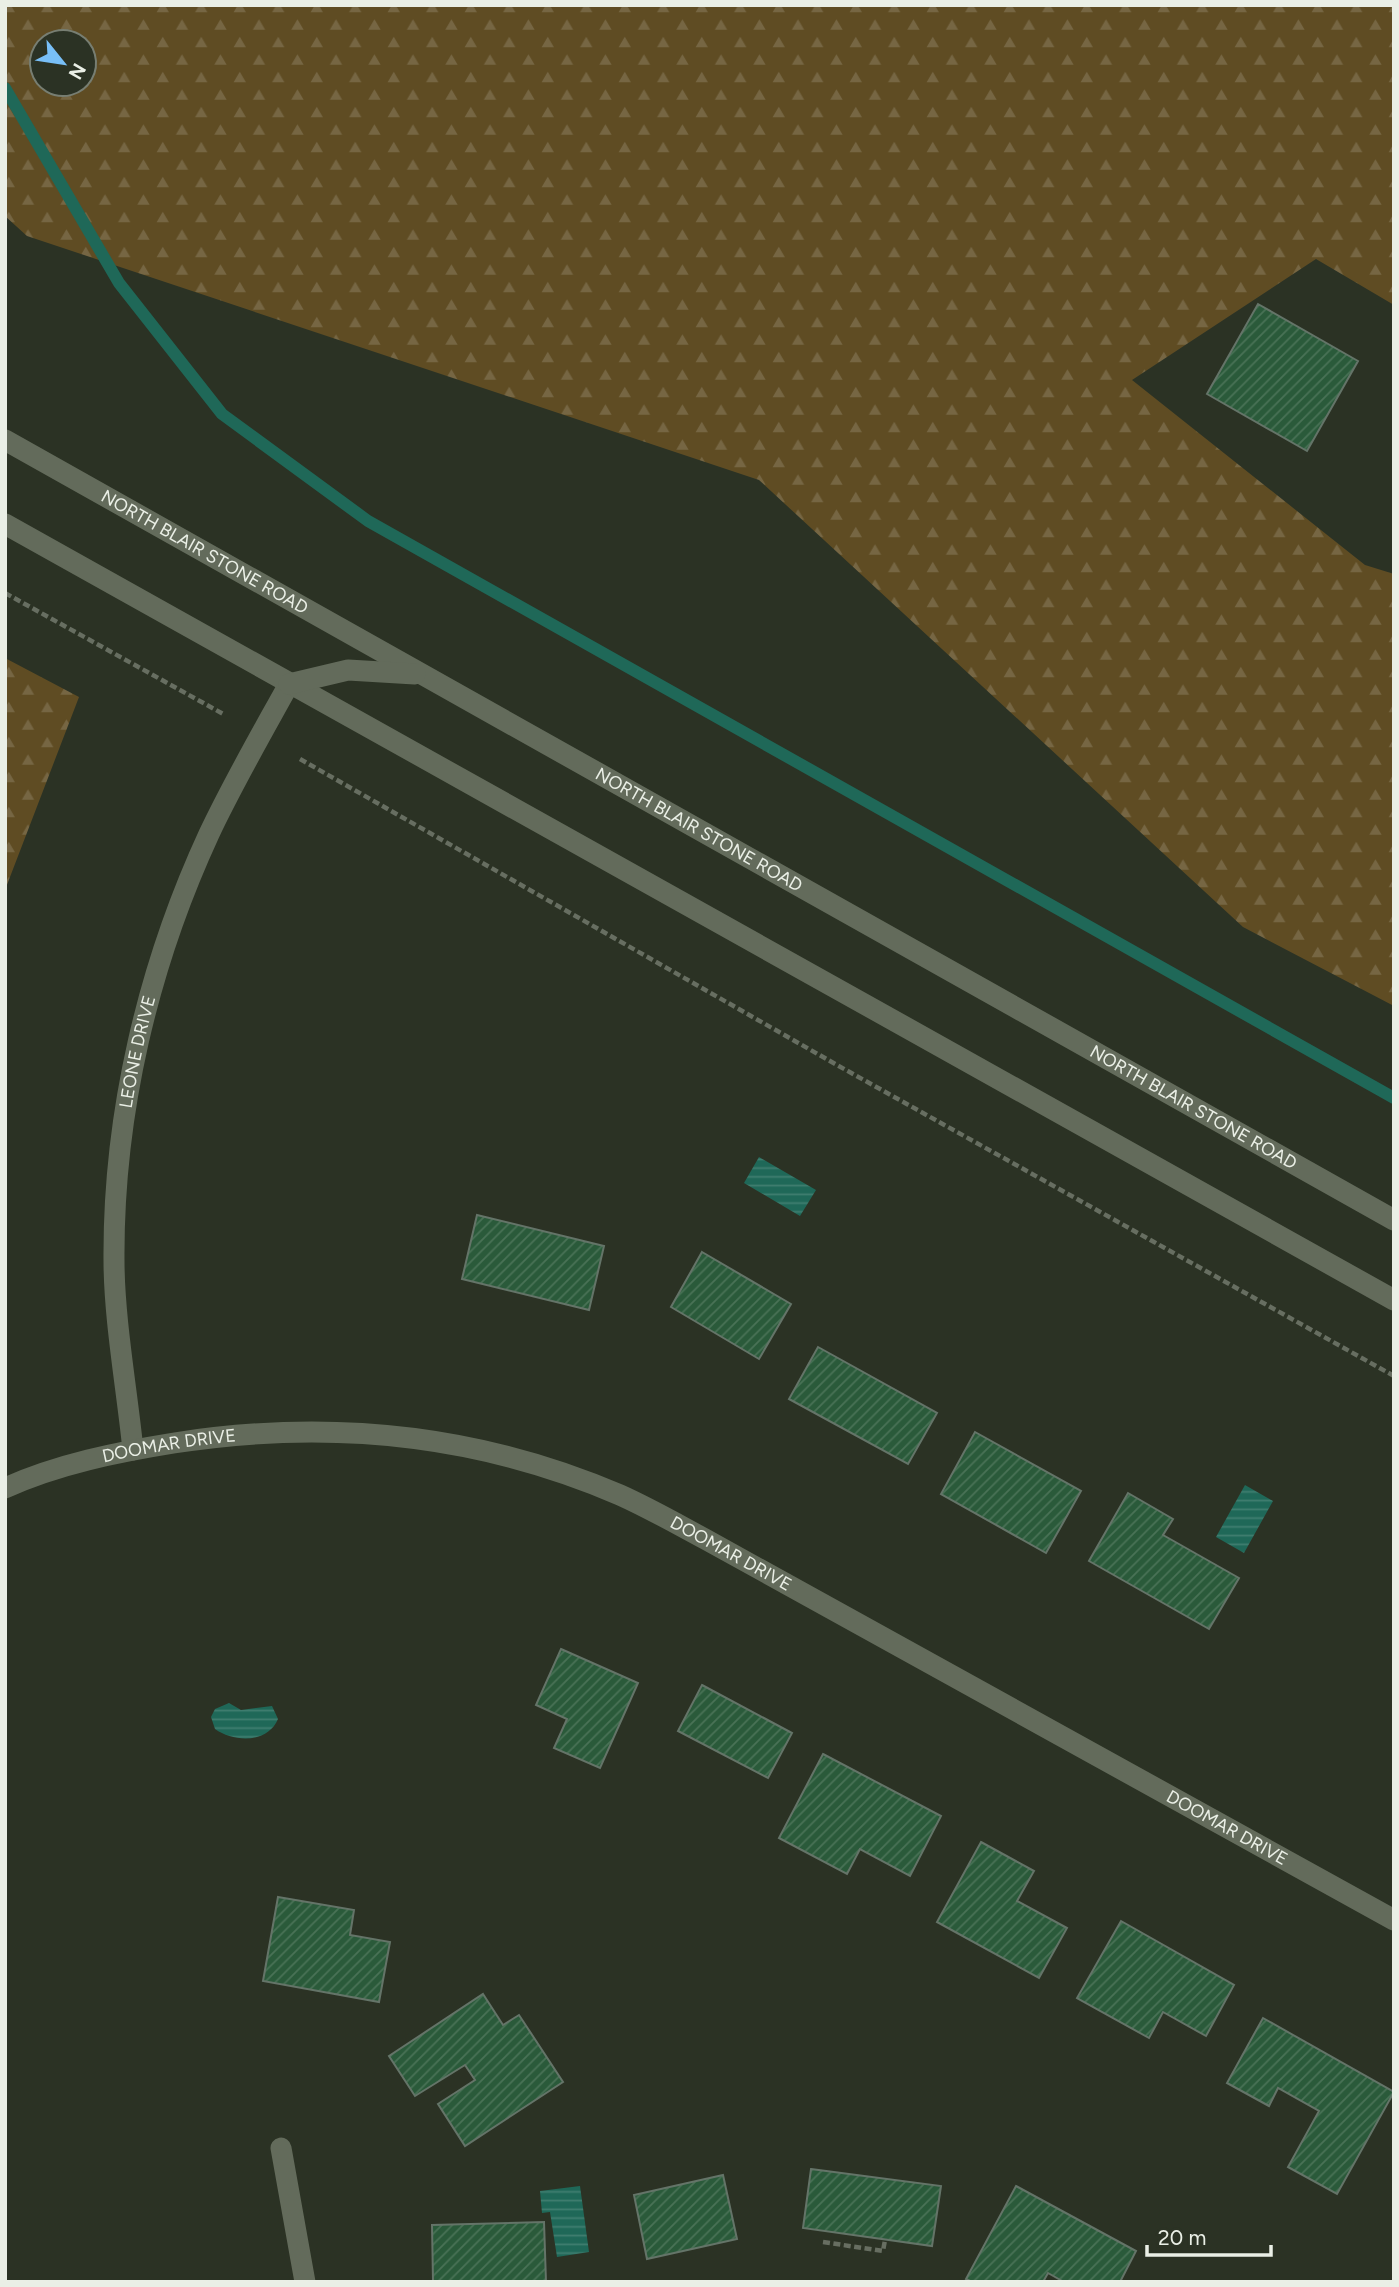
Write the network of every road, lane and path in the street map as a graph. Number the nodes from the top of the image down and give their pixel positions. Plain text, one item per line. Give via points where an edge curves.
1 (5, 440) edge
2 (5, 524) edge
3 (5, 593) edge
4 (421, 674) junction
5 (289, 684) junction
6 (225, 715) dead end
7 (300, 759) dead end
8 (1394, 1220) edge
9 (1394, 1300) edge
10 (1394, 1376) edge
11 (134, 1450) junction
12 (5, 1488) edge
13 (1394, 1920) edge
14 (281, 2148) dead end
15 (885, 2239) dead end
16 (823, 2242) dead end
17 (305, 2282) edge

1 - 4 main road, NORTH BLAIR STONE ROAD
2 - 5 main road
3 - 6 path
4 - 5 main road via 348,670
4 - 8 main road, NORTH BLAIR STONE ROAD
5 - 9 main road
5 - 11 main road, LEONE DRIVE via 210,832 178,906 149,996 130,1084 116,1184 114,1263
7 - 10 path
11 - 12 main road, DOOMAR DRIVE
11 - 13 main road, DOOMAR DRIVE via 239,1433 367,1432 469,1447 556,1471 622,1496 705,1539
14 - 17 main road
15 - 16 path via 883,2251

